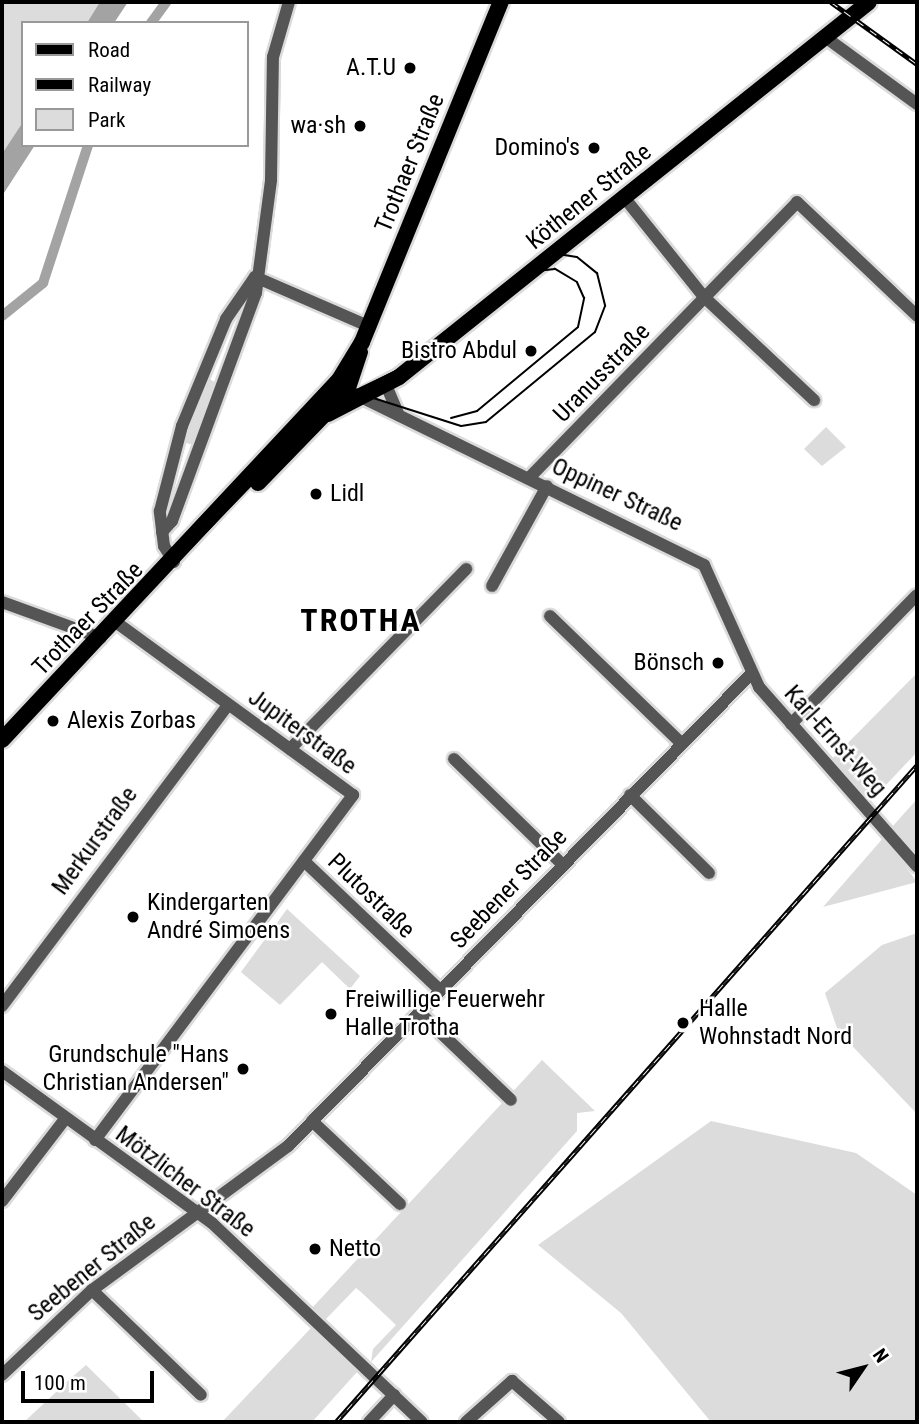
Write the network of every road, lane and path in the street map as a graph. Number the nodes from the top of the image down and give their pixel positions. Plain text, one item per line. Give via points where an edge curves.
1 (289, 2) edge
2 (501, 2) edge
3 (864, 3) edge
4 (825, 37) junction
5 (917, 104) edge
6 (623, 196) junction
7 (256, 277) junction
8 (704, 297) junction
9 (239, 301) junction
10 (251, 307) junction
11 (917, 316) edge
12 (365, 334) junction
13 (348, 364) junction
14 (205, 367) junction
15 (226, 377) junction
16 (386, 385) junction
17 (354, 392) junction
18 (814, 400) dead end
19 (328, 414) joint
20 (402, 418) junction
21 (177, 443) junction
22 (197, 451) junction
23 (530, 477) junction
24 (547, 486) junction
25 (235, 497) junction
26 (162, 532) junction
27 (174, 562) junction
28 (466, 569) dead end
29 (492, 586) dead end
30 (917, 595) edge
31 (2, 602) edge
32 (550, 615) dead end
33 (116, 622) junction
34 (102, 638) junction
35 (751, 674) junction
36 (228, 705) junction
37 (791, 724) junction
38 (2, 740) edge
39 (680, 741) junction
40 (290, 749) junction
41 (454, 759) dead end
42 (631, 795) junction
43 (304, 861) junction
44 (562, 864) junction
45 (917, 866) edge
46 (709, 873) dead end
47 (440, 990) junction
48 (2, 1006) edge
49 (419, 1012) junction
50 (2, 1071) edge
51 (510, 1100) dead end
52 (65, 1119) junction
53 (312, 1121) junction
54 (95, 1140) junction
55 (2, 1201) edge
56 (400, 1204) dead end
57 (196, 1212) junction
58 (92, 1290) junction
59 (2, 1375) edge
60 (201, 1395) dead end
61 (394, 1395) junction
62 (369, 1422) edge
63 (422, 1422) edge
64 (466, 1422) edge
65 (559, 1422) edge

1 - 7 street via 273,57 271,180
2 - 12 main road, Trothaer Straße
3 - 4 main road, Köthener Straße
4 - 5 street
4 - 6 main road, Köthener Straße
6 - 8 street
6 - 16 main road, Köthener Straße
7 - 9 street
7 - 10 street
7 - 12 street
8 - 11 street, Uranusstraße via 797,202
8 - 18 street
8 - 23 street, Uranusstraße
9 - 10 street
9 - 14 street
10 - 15 street
12 - 13 main road, Trothaer Straße
12 - 17 main road, Trothaer Straße
13 - 17 street
13 - 25 main road, Trothaer Straße
14 - 15 street
14 - 21 street
15 - 22 street
16 - 17 main road, Köthener Straße
16 - 20 street via 391,407
17 - 19 main road, Köthener Straße
17 - 20 street, Oppiner Straße
19 - 25 main road, Trothaer Straße via 265,477
20 - 23 street, Oppiner Straße
21 - 22 street
21 - 26 street via 160,511
22 - 26 street
23 - 24 street, Oppiner Straße
24 - 29 street
24 - 35 street, Oppiner Straße via 704,565
25 - 27 main road, Trothaer Straße
26 - 27 street
27 - 33 main road, Trothaer Straße
28 - 40 street
30 - 37 street
31 - 34 street
32 - 39 street
33 - 34 main road, Trothaer Straße
33 - 36 street, Jupiterstraße
34 - 38 main road, Trothaer Straße
35 - 37 street, Karl-Ernst-Weg
35 - 39 street, Seebener Straße
36 - 40 street, Jupiterstraße
36 - 48 street, Merkurstraße
37 - 45 street, Karl-Ernst-Weg
39 - 42 street, Seebener Straße
40 - 43 street, Jupiterstraße via 353,794
41 - 44 street
42 - 44 street, Seebener Straße
42 - 46 street
43 - 47 street, Plutostraße
43 - 54 street, Jupiterstraße
44 - 47 street, Seebener Straße
47 - 49 street, Seebener Straße
49 - 51 street
49 - 53 street, Seebener Straße
50 - 52 street, Mötzlicher Straße
52 - 54 street, Mötzlicher Straße
52 - 55 street
53 - 56 street
53 - 57 street, Seebener Straße
54 - 57 street, Mötzlicher Straße
57 - 58 street, Seebener Straße
57 - 61 street, Mötzlicher Straße
58 - 59 street, Seebener Straße
58 - 60 street
61 - 62 street
61 - 63 street, Mötzlicher Straße
64 - 65 street via 512,1381

